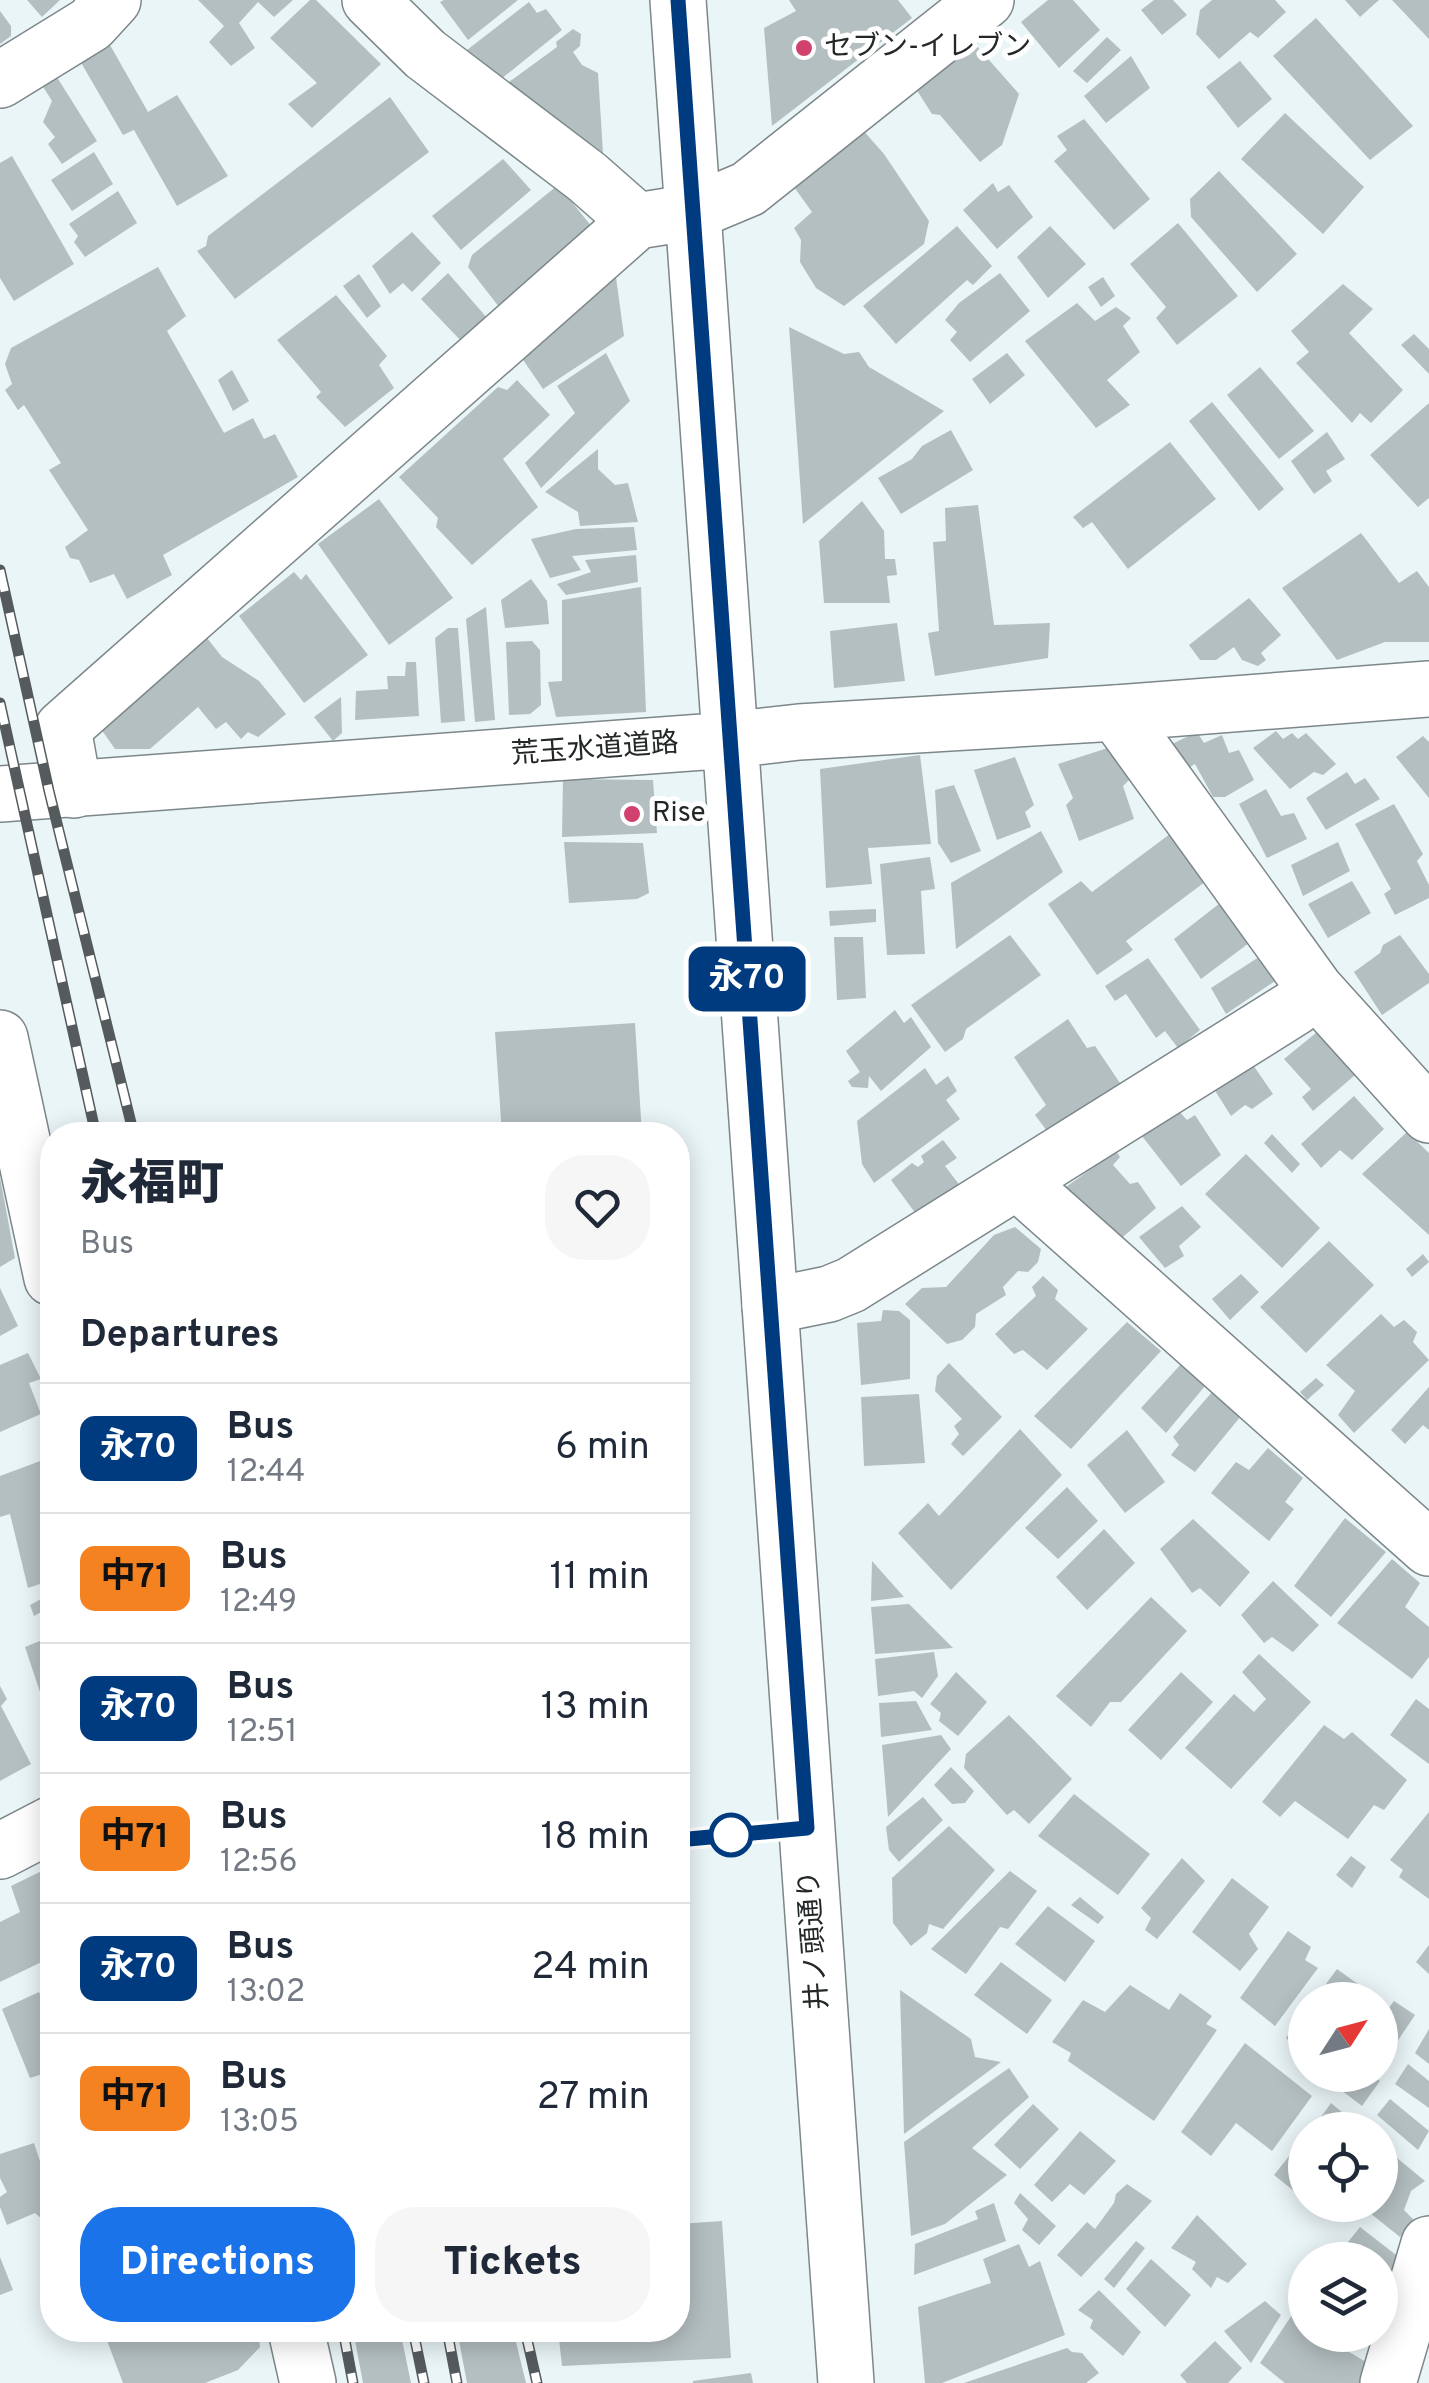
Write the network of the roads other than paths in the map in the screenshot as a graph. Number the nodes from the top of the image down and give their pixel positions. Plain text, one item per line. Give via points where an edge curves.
1 (114, 0) edge
2 (370, 0) edge
3 (678, 0) edge
4 (986, 0) edge
5 (0, 80) edge
6 (693, 212) junction
7 (637, 220) junction
8 (1429, 689) edge
9 (1116, 713) junction
10 (730, 740) junction
11 (74, 790) junction
12 (0, 794) edge
13 (1316, 990) junction
14 (0, 1038) edge
15 (1429, 1116) edge
16 (1018, 1184) junction
17 (40, 1223) edge
18 (770, 1306) junction
19 (1429, 1548) edge
20 (40, 1830) edge
21 (0, 1851) edge
22 (1429, 2244) edge
23 (1404, 2375) edge
24 (846, 2383) edge

1 - 5 street via 91,24
2 - 7 street via 425,54
3 - 6 street, 井ノ頭通り
4 - 6 street via 748,189
6 - 7 street
6 - 10 street, 井ノ頭通り
7 - 11 street via 63,728
8 - 9 street, 荒玉水道道路
9 - 10 street, 荒玉水道道路
9 - 13 street
10 - 11 street, 荒玉水道道路
10 - 18 street, 井ノ頭通り
11 - 12 street, 荒玉水道道路
13 - 15 street
13 - 16 street
14 - 17 street
16 - 18 street via 852,1286
16 - 19 street
18 - 24 street, 井ノ頭通り
20 - 21 street
22 - 23 street

